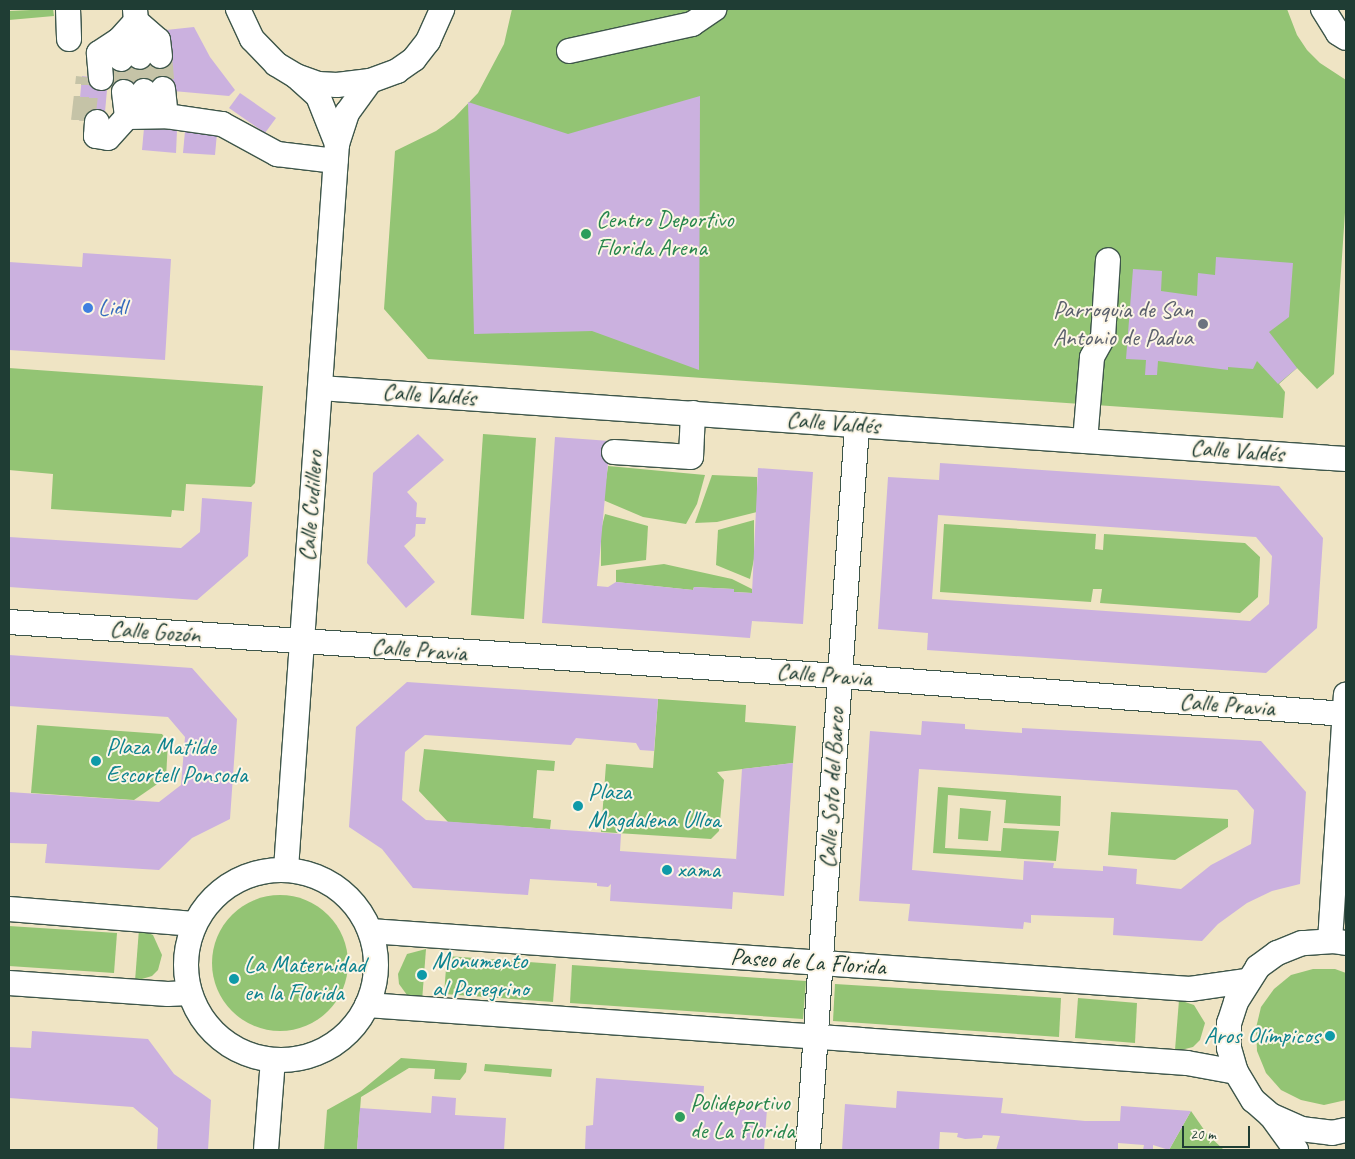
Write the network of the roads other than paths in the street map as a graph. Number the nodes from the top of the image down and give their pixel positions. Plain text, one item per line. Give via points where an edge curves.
1 (68, 9) edge
2 (238, 9) edge
3 (442, 9) edge
4 (714, 9) edge
5 (1323, 9) edge
6 (136, 15) edge
7 (1346, 38) edge
8 (69, 39) dead end
9 (569, 51) dead end
10 (135, 53) junction
11 (96, 73) tunnel mouth
12 (296, 76) junction
13 (370, 81) junction
14 (146, 116) junction
15 (92, 126) dead end
16 (336, 152) junction
17 (1108, 260) dead end
18 (320, 388) junction
19 (693, 413) junction
20 (857, 425) junction
21 (1086, 440) junction
22 (614, 452) dead end
23 (1346, 459) edge
24 (9, 622) edge
25 (302, 643) junction
26 (839, 676) junction
27 (1346, 704) edge
28 (286, 869) junction
29 (9, 909) edge
30 (194, 924) junction
31 (370, 932) junction
32 (1338, 942) edge
33 (822, 963) junction
34 (1246, 981) junction
35 (9, 983) edge
36 (189, 993) junction
37 (367, 1005) junction
38 (815, 1038) junction
39 (274, 1060) junction
40 (1236, 1072) junction
41 (1270, 1115) junction
42 (1346, 1130) edge
43 (1346, 1142) edge
44 (266, 1150) edge
45 (808, 1150) edge
46 (1296, 1150) edge
47 (1338, 1150) edge

1 - 8 street
2 - 12 street via 252,39 276,64
3 - 13 street via 428,41 414,59 397,71
4 - 9 street via 692,24
5 - 7 street via 1338,33
6 - 10 street
6 - 10 street via 158,40
10 - 11 street via 99,53
12 - 13 street via 318,84
12 - 16 street, Calle Cudillero via 318,96
13 - 16 street, Calle Cudillero via 347,113
14 - 14 street via 144,91
14 - 15 street via 108,138
14 - 16 street via 222,124 277,154
16 - 18 street, Calle Cudillero
17 - 21 street via 1103,337 1092,357
18 - 19 street, Calle Valdés
18 - 25 street, Calle Cudillero
19 - 20 street, Calle Valdés
19 - 22 street via 691,457
20 - 21 street, Calle Valdés
20 - 26 street, Calle Soto del Barco
21 - 23 street, Calle Valdés
24 - 25 street, Calle Gozón
25 - 26 street, Calle Pravia
25 - 28 street, Calle Cudillero
26 - 27 street, Calle Pravia
26 - 33 street, Calle Soto del Barco
27 - 32 street
28 - 30 street via 258,872 232,882 210,900
28 - 31 street via 322,878 351,900
29 - 30 street
30 - 36 street via 185,958
31 - 33 street, Paseo de La Florida
31 - 37 street via 376,968
32 - 34 street via 1302,943 1277,953
33 - 34 street, Paseo de La Florida via 1190,989
33 - 38 street, Calle Soto del Barco
34 - 40 street via 1230,1023 1229,1048
35 - 36 street
36 - 39 street via 207,1026 237,1049
37 - 38 street
37 - 39 street via 351,1029 329,1047 302,1058
38 - 40 street via 1187,1063
38 - 45 street, Calle Soto del Barco
39 - 44 street
40 - 41 street via 1253,1100
41 - 42 street via 1301,1129 1332,1133
41 - 46 street
43 - 47 street

